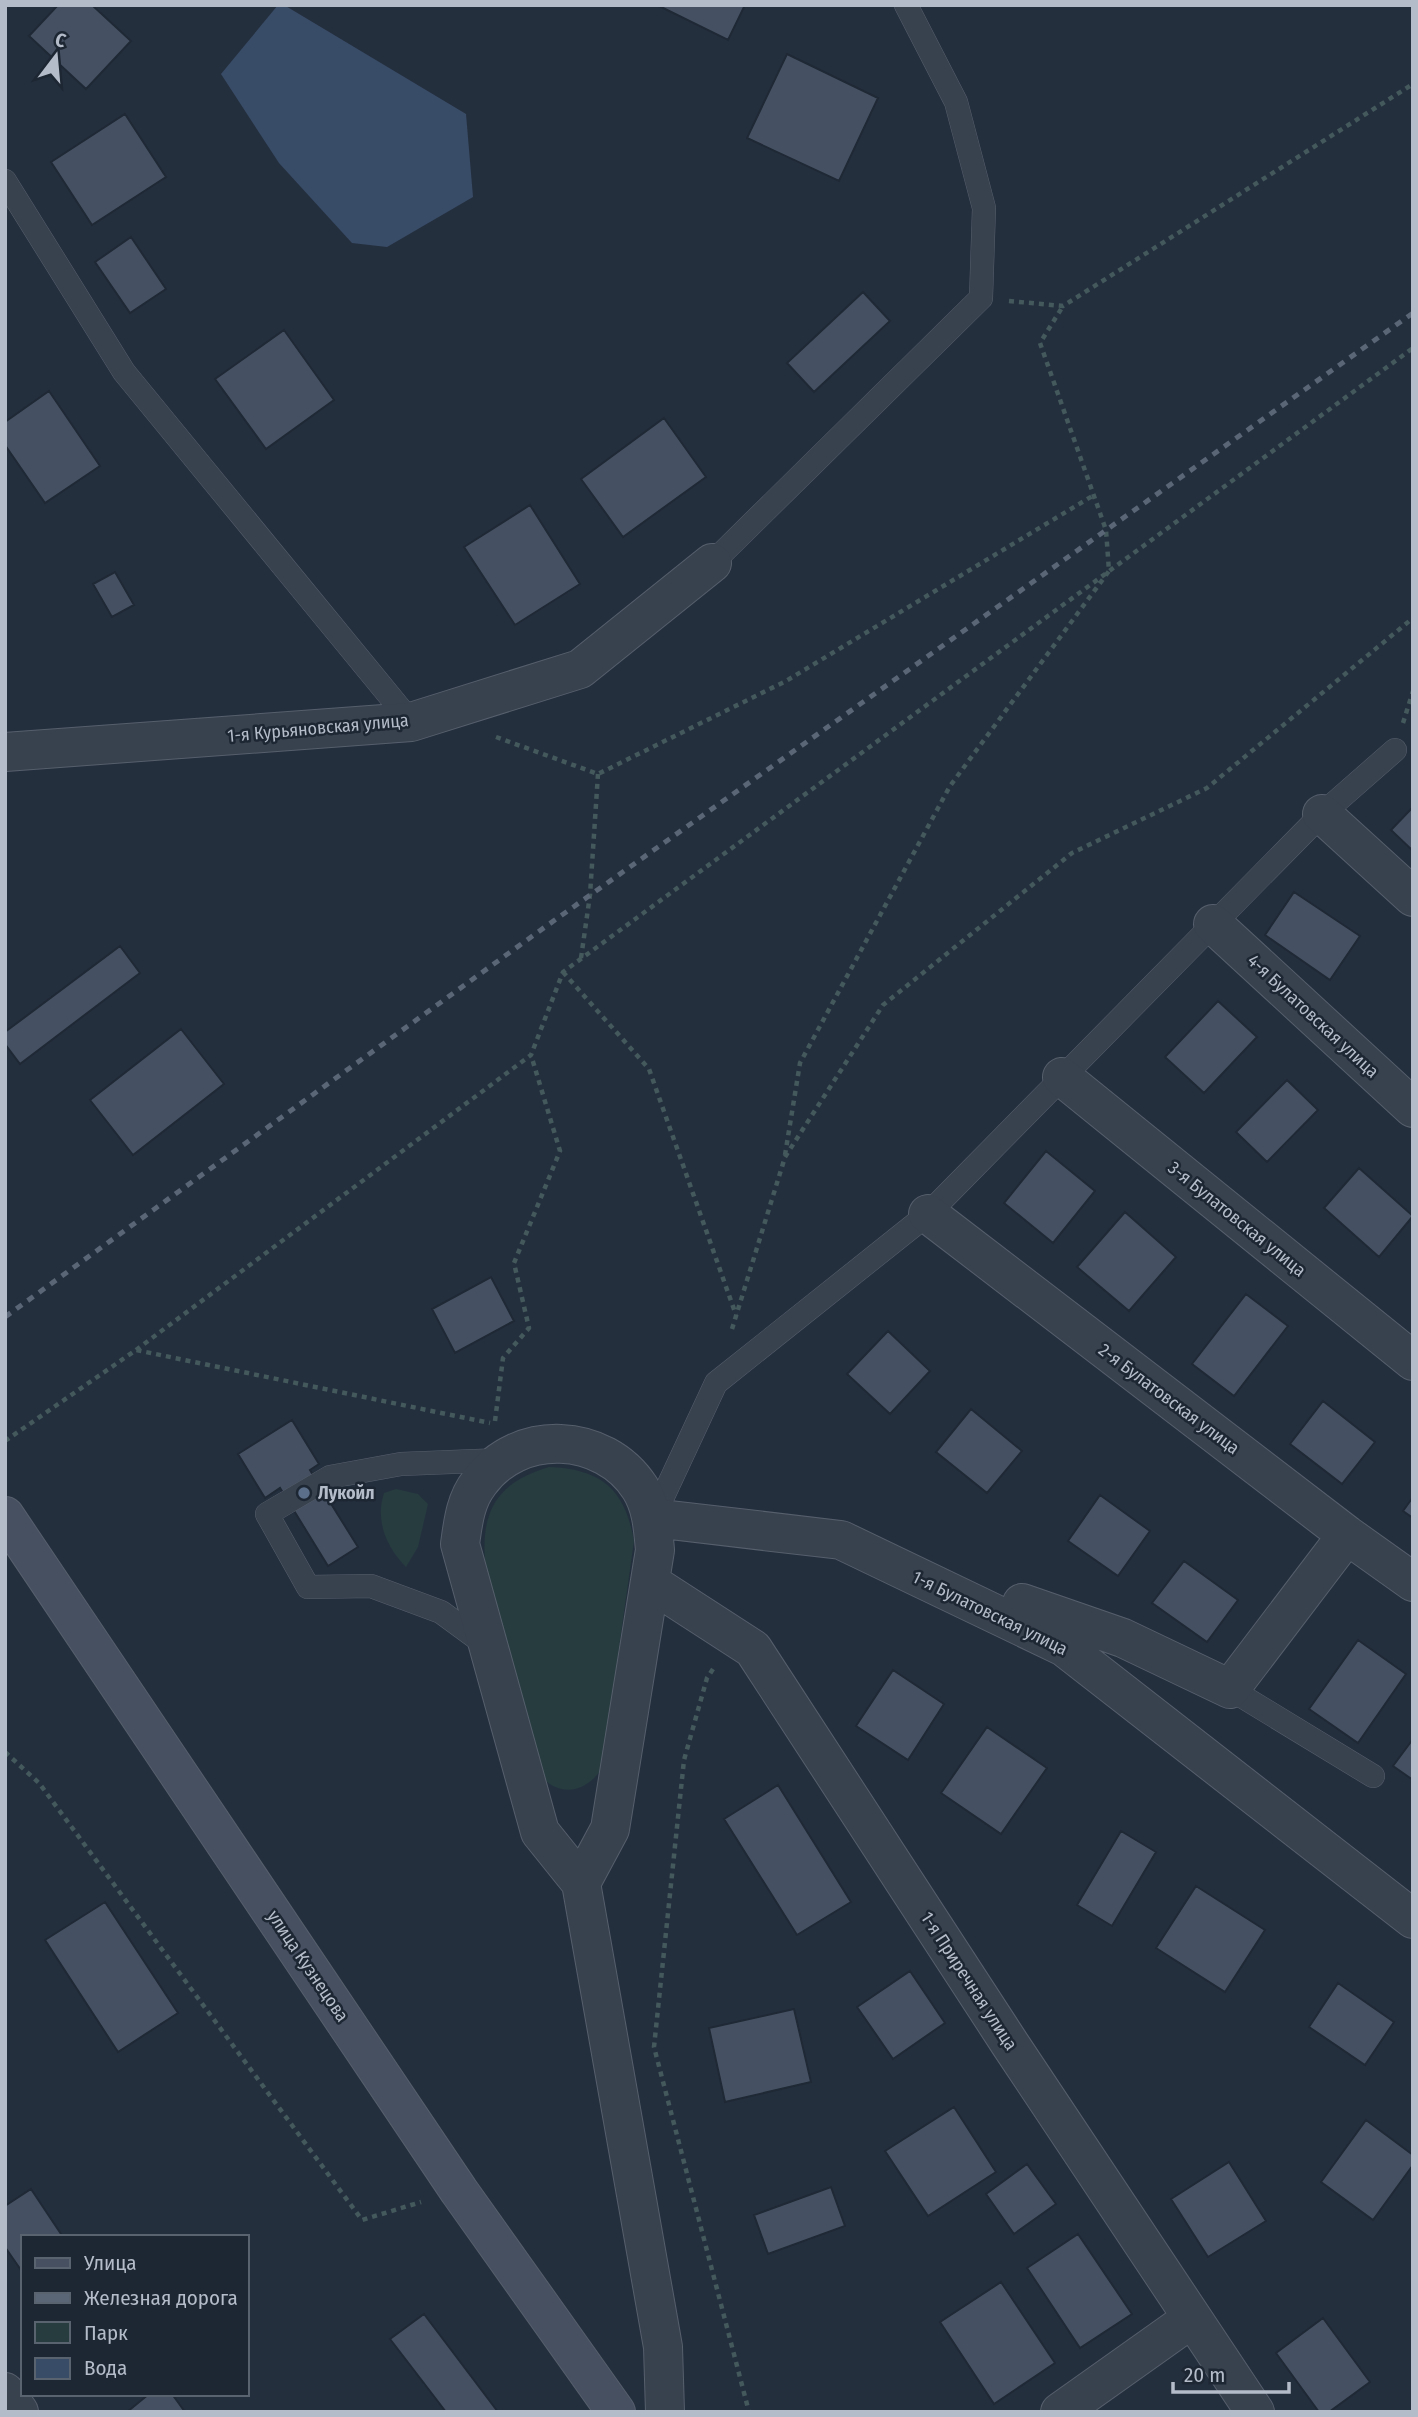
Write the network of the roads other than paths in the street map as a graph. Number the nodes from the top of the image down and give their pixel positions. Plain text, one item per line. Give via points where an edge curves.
1 (906, 5) edge
2 (5, 181) edge
3 (712, 563) joint
4 (423, 718) junction
5 (1395, 751) dead end
6 (5, 752) edge
7 (1322, 814) junction
8 (1413, 897) edge
9 (1213, 924) junction
10 (1062, 1077) junction
11 (1413, 1108) edge
12 (928, 1214) junction
13 (1413, 1361) edge
14 (501, 1460) junction
15 (5, 1516) edge
16 (653, 1518) junction
17 (1347, 1535) junction
18 (841, 1540) junction
19 (1413, 1582) edge
20 (651, 1583) junction
21 (486, 1645) junction
22 (1230, 1689) junction
23 (1373, 1776) dead end
24 (581, 1883) junction
25 (1413, 1919) edge
26 (1191, 2319) junction
27 (5, 2392) edge
28 (19, 2412) edge
29 (615, 2412) edge
30 (665, 2412) edge
31 (1060, 2412) edge
32 (1255, 2412) edge

1 - 3 lane via 956,103 984,208 982,298
2 - 4 lane via 124,372
3 - 4 street, 1-я Курьяновская улица via 580,669
4 - 6 street, 1-я Курьяновская улица
5 - 7 lane
7 - 8 street
7 - 9 lane
9 - 10 lane
9 - 11 street, 4-я Булатовская улица
10 - 12 lane
10 - 13 street, 3-я Булатовская улица
12 - 16 lane via 716,1383
12 - 17 street, 2-я Булатовская улица
14 - 16 street via 530,1446 562,1443 593,1449 620,1465 641,1489
14 - 21 street via 478,1483 464,1513 460,1544
14 - 21 lane via 401,1464 330,1477 267,1514 308,1587 371,1586 441,1612
15 - 29 main road, улица Кузнецова via 459,2191
16 - 18 street, 1-я Булатовская улица
16 - 20 street
17 - 19 street, 2-я Булатовская улица
17 - 22 street
18 - 22 street via 1123,1638
18 - 25 street, 1-я Булатовская улица via 1063,1647
20 - 24 street via 610,1829
20 - 26 street, 1-я Приречная улица via 753,1649
21 - 24 street via 540,1832
22 - 23 lane
24 - 30 street via 663,2347
26 - 31 street
26 - 32 street, 1-я Приречная улица
27 - 28 street

